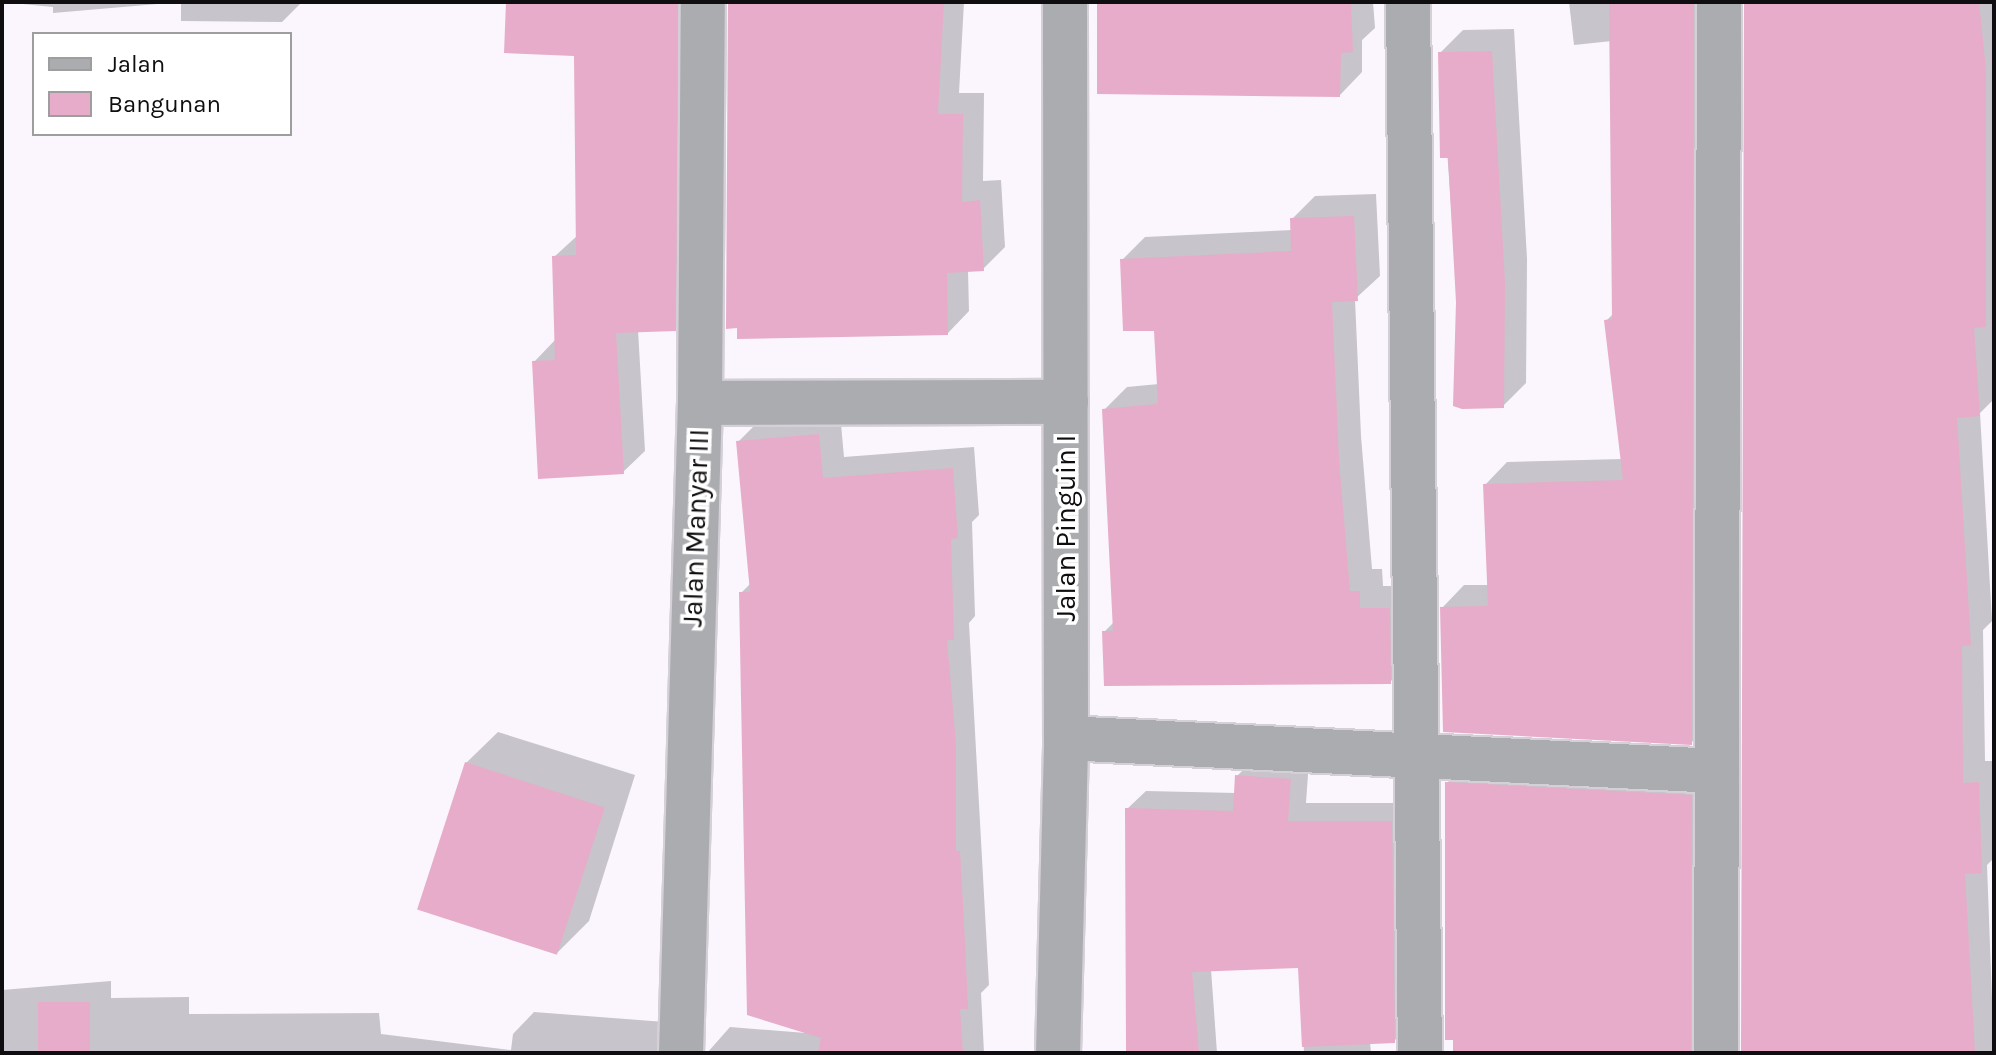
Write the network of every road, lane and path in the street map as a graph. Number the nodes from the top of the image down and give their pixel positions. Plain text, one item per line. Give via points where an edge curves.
1 (703, 2) edge
2 (1065, 2) edge
3 (1408, 2) edge
4 (1719, 2) edge
5 (1066, 402) junction
6 (700, 403) junction
7 (1066, 738) junction
8 (1413, 757) junction
9 (1717, 771) junction
10 (681, 1053) edge
11 (1058, 1053) edge
12 (1420, 1053) edge
13 (1716, 1053) edge

1 - 6 street, Jalan Manyar III
2 - 5 street, Jalan Pinguin I
3 - 8 street
4 - 9 street
5 - 6 street
5 - 7 street, Jalan Pinguin I
6 - 10 street, Jalan Manyar III
7 - 8 street
7 - 11 street, Jalan Pinguin I
8 - 9 street
8 - 12 street
9 - 13 street

